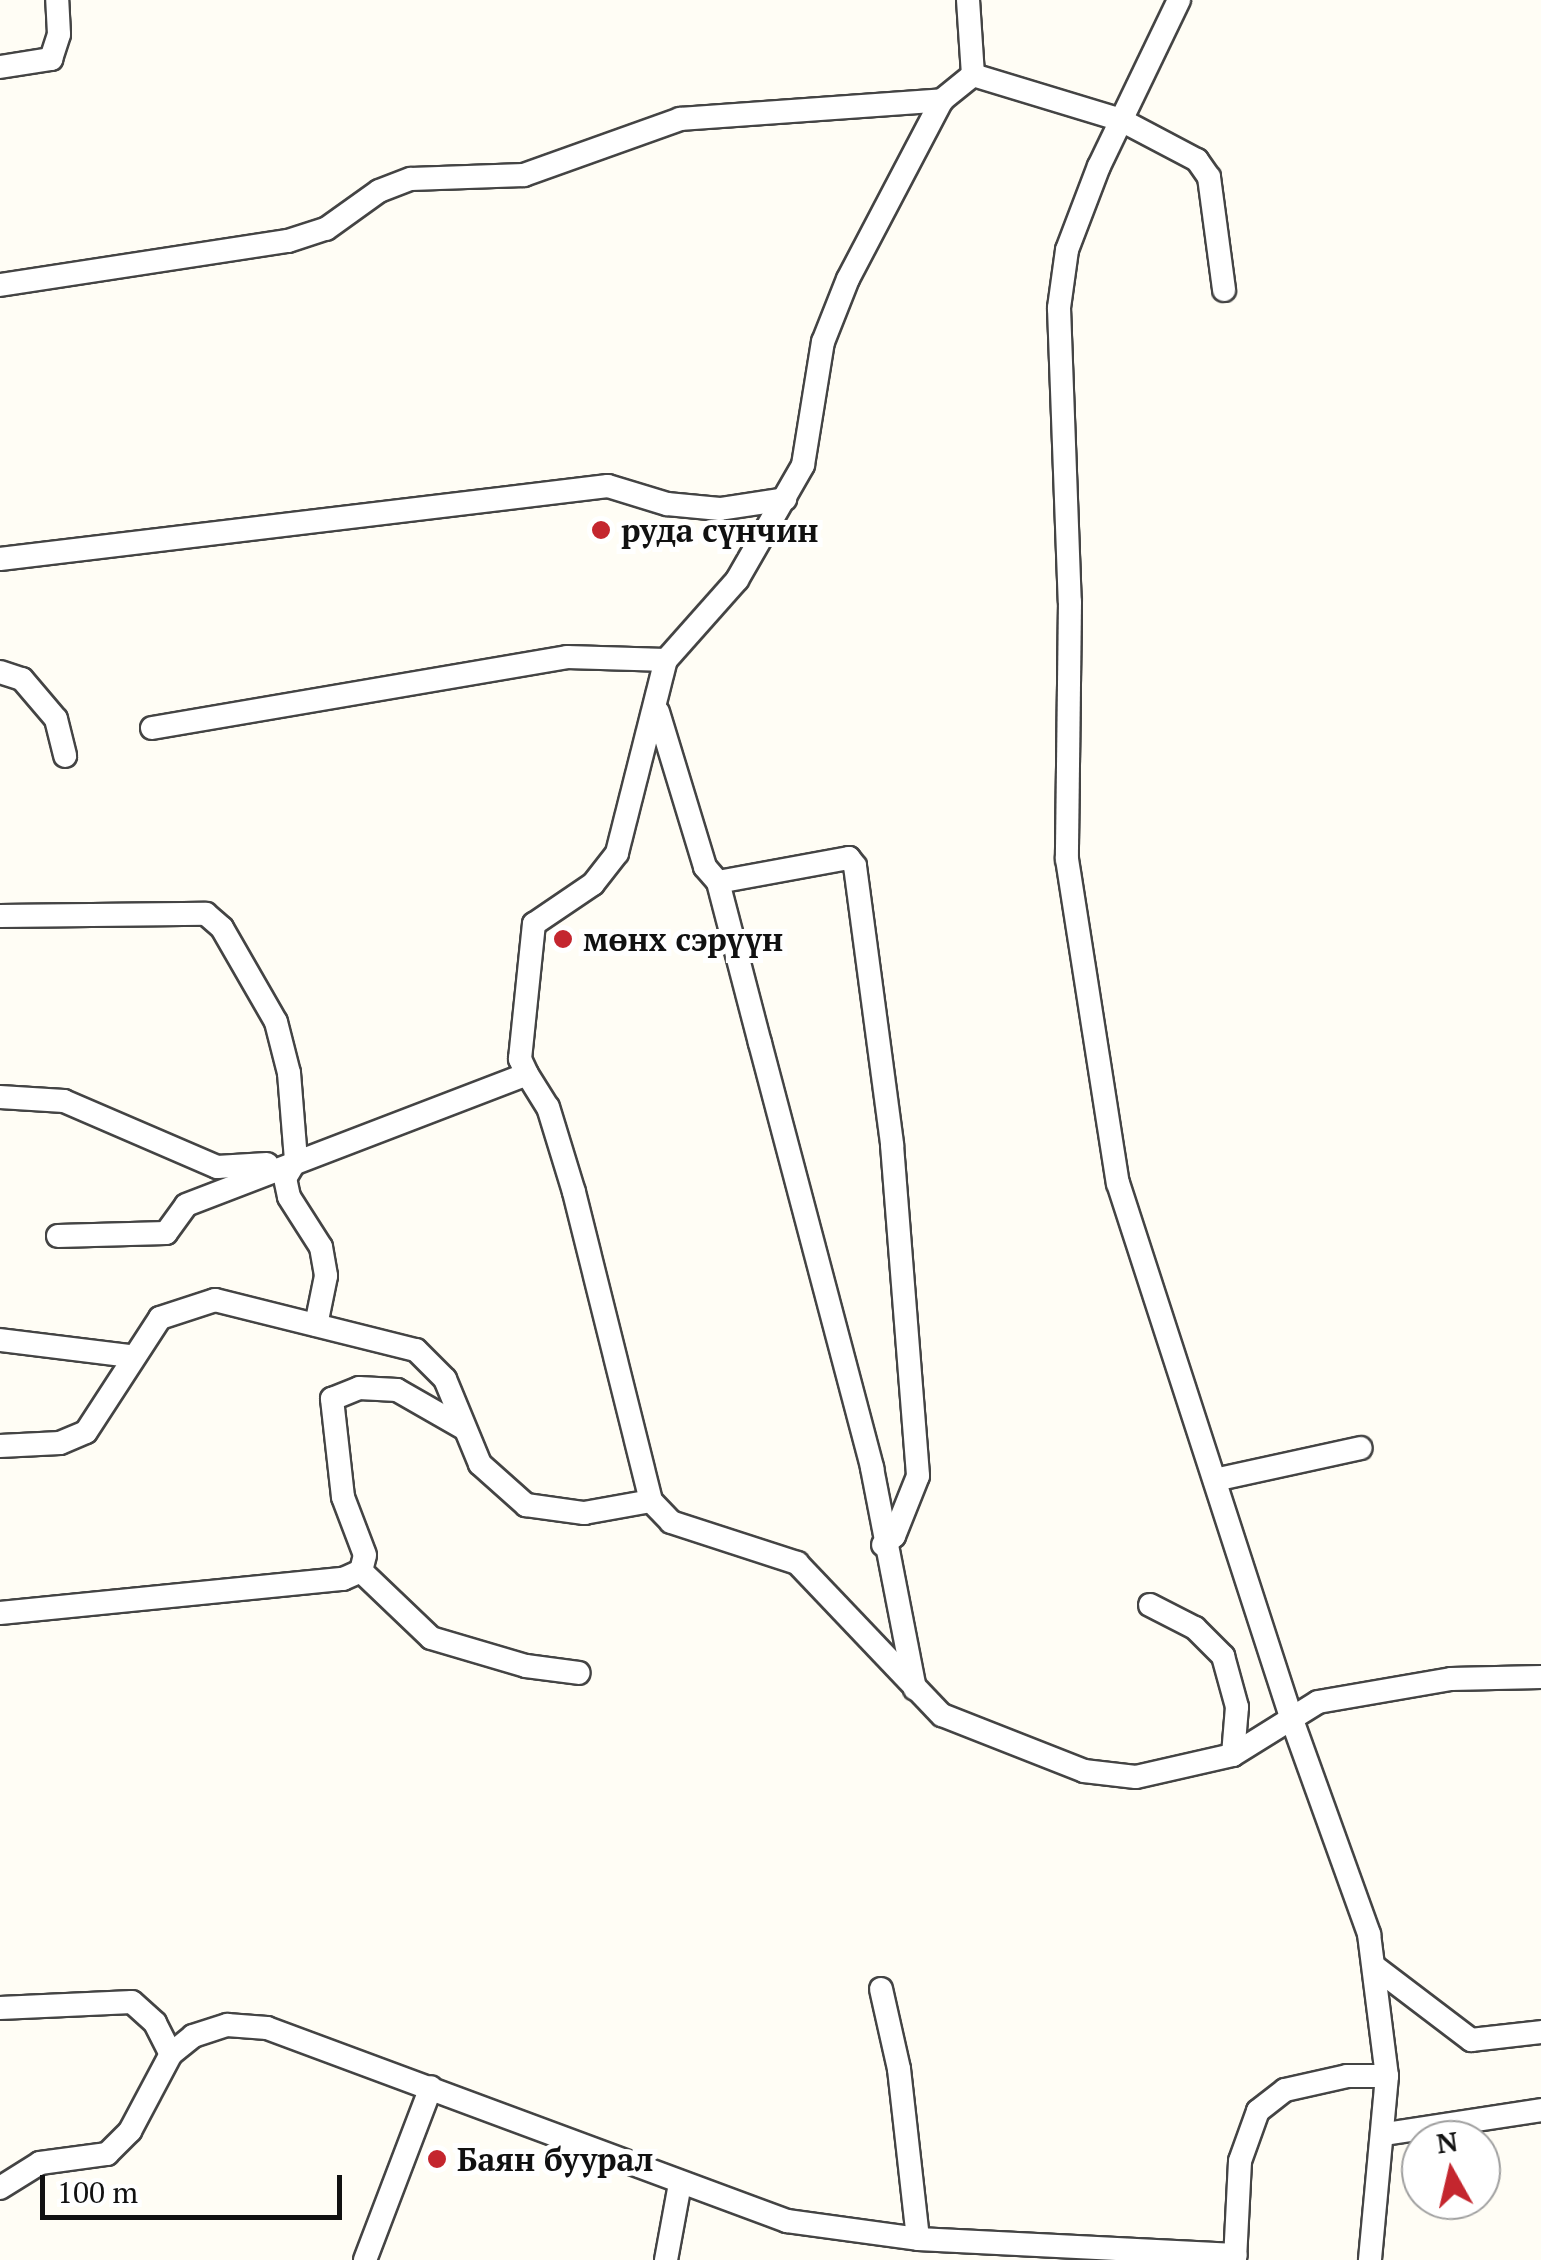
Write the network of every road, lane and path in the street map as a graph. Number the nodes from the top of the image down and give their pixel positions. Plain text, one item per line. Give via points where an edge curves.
1 (57, 0) edge
2 (968, 0) edge
3 (1179, 0) edge
4 (0, 67) edge
5 (973, 75) junction
6 (942, 100) junction
7 (1121, 120) junction
8 (0, 285) edge
9 (1224, 290) dead end
10 (786, 499) junction
11 (0, 559) edge
12 (666, 660) junction
13 (0, 672) edge
14 (656, 708) junction
15 (152, 728) dead end
16 (65, 756) dead end
17 (718, 882) junction
18 (0, 916) edge
19 (527, 1074) junction
20 (0, 1098) edge
21 (296, 1160) junction
22 (58, 1236) dead end
23 (316, 1325) junction
24 (0, 1340) edge
25 (130, 1356) junction
26 (0, 1446) edge
27 (1361, 1448) dead end
28 (480, 1464) junction
29 (1216, 1480) junction
30 (651, 1501) junction
31 (883, 1545) junction
32 (361, 1571) junction
33 (1150, 1605) dead end
34 (0, 1614) edge
35 (579, 1673) dead end
36 (1541, 1677) edge
37 (916, 1692) junction
38 (1291, 1717) junction
39 (1232, 1755) junction
40 (1375, 1967) junction
41 (881, 1989) dead end
42 (0, 2008) edge
43 (1541, 2032) edge
44 (171, 2054) junction
45 (1387, 2076) junction
46 (431, 2087) junction
47 (1541, 2110) edge
48 (1386, 2134) junction
49 (680, 2184) junction
50 (0, 2188) edge
51 (927, 2246) edge
52 (1235, 2257) edge
53 (365, 2260) edge
54 (666, 2260) edge
55 (1370, 2260) edge

1 - 4 street via 59,34 51,59
2 - 5 street
3 - 7 street
5 - 6 street
5 - 7 street
6 - 8 street via 680,119 524,175 411,179 380,191 326,229 288,242
6 - 10 street via 829,326 803,465
7 - 9 street via 1197,160 1209,177
7 - 29 street via 1067,250 1059,308 1070,602 1068,859 1118,1182
10 - 11 street via 720,509 667,504 608,486 190,542
10 - 12 street via 737,580
12 - 14 street
12 - 15 street via 567,657
13 - 16 street via 22,679 56,719
14 - 17 street via 705,867
14 - 19 street via 618,853 593,884 534,924 520,1058
17 - 31 street via 872,1468
17 - 31 street via 849,858 855,866 892,1145 918,1476 894,1536
18 - 21 street via 206,914 240,953 276,1022 289,1073
19 - 21 street
19 - 30 street via 548,1107 574,1192
20 - 21 street via 64,1101 217,1167
21 - 22 street via 186,1205 166,1233
21 - 23 street via 285,1178 289,1197 321,1247 326,1276
23 - 25 street via 216,1300 160,1318
23 - 28 street via 416,1350 444,1379
24 - 25 street
25 - 26 street via 86,1432 60,1443
27 - 29 street
28 - 30 street via 526,1505 584,1513
28 - 32 street via 465,1429 397,1390 359,1388 332,1399 344,1497 365,1555
29 - 38 street
30 - 37 street via 672,1522 797,1563
31 - 37 street
32 - 34 street via 343,1580
32 - 35 street via 431,1638 526,1666
33 - 39 street via 1195,1628 1223,1656 1237,1706
36 - 38 street via 1451,1680 1318,1702
37 - 39 street via 942,1715 1084,1771 1136,1777
38 - 39 street
38 - 40 street via 1370,1934
40 - 43 street via 1471,2040
40 - 45 street
41 - 51 street
42 - 44 street via 132,2002 155,2023
44 - 46 street via 193,2036 227,2026 266,2028
44 - 50 street via 130,2132 107,2154 40,2163
45 - 48 street
45 - 52 street via 1346,2076 1285,2090 1258,2111 1240,2161
46 - 49 street
46 - 53 street
47 - 48 street
48 - 55 street
49 - 51 street via 786,2221
49 - 54 street
51 - 52 street

